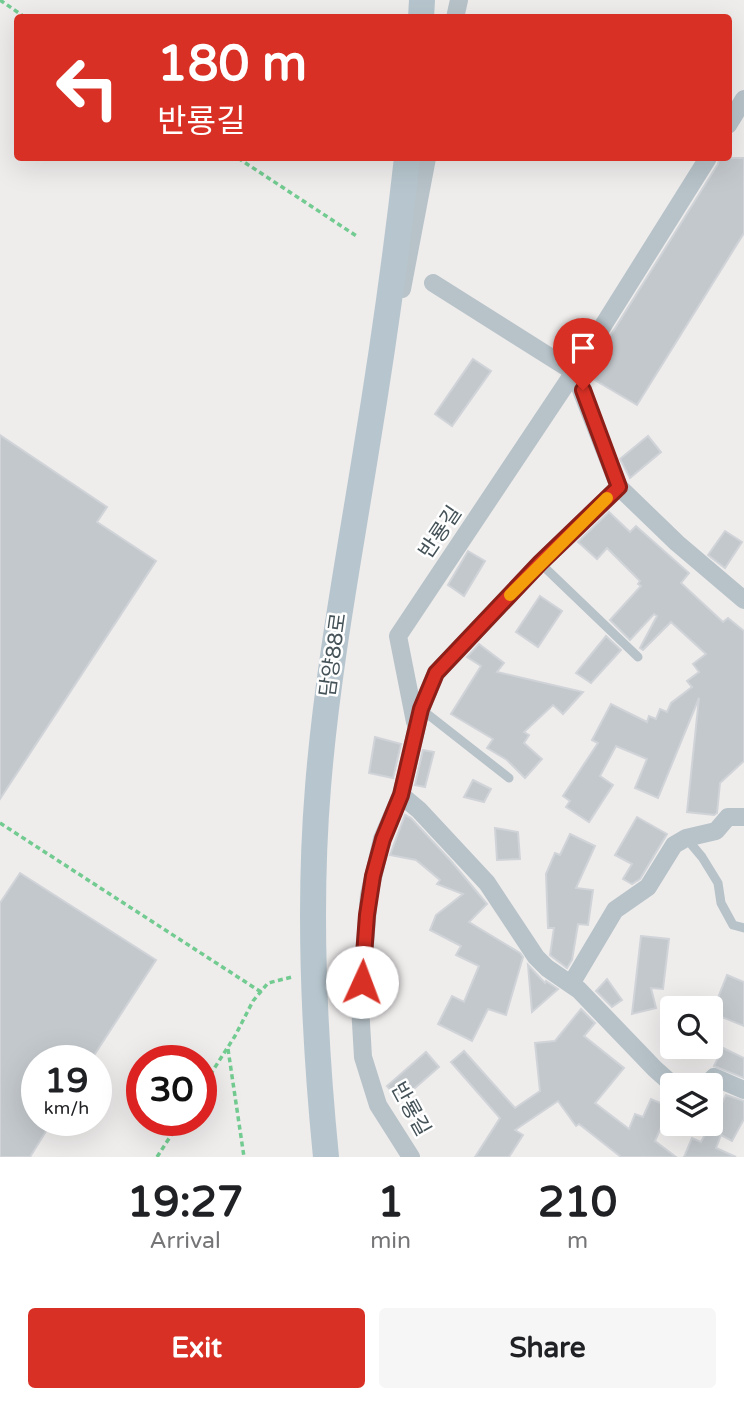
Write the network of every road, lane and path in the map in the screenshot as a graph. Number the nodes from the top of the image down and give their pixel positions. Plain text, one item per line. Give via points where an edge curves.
1 (0, 0) edge
2 (20, 14) edge
3 (744, 99) edge
4 (732, 118) edge
5 (243, 161) edge
6 (407, 161) edge
7 (426, 161) edge
8 (706, 161) edge
9 (358, 237) dead end
10 (433, 283) dead end
11 (574, 372) junction
12 (367, 450) junction
13 (619, 487) junction
14 (540, 563) junction
15 (744, 600) edge
16 (638, 657) dead end
17 (421, 709) junction
18 (417, 731) junction
19 (509, 778) dead end
20 (401, 795) junction
21 (744, 817) edge
22 (0, 823) edge
23 (686, 838) junction
24 (744, 928) edge
25 (301, 974) dead end
26 (571, 984) junction
27 (261, 992) junction
28 (228, 1047) junction
29 (217, 1064) edge
30 (660, 1074) edge
31 (723, 1081) edge
32 (744, 1090) edge
33 (171, 1136) edge
34 (157, 1157) edge
35 (244, 1157) edge
36 (326, 1157) edge
37 (411, 1157) edge

1 - 2 path
3 - 4 street
5 - 9 path
6 - 12 main road, 담양88로
7 - 12 street
8 - 11 street, 반룡길
10 - 11 street
11 - 13 street
11 - 18 street, 반룡길 via 398,636
12 - 36 main road, 담양88로 via 336,628 317,789 316,1020
13 - 14 street, 반룡길
13 - 15 street
14 - 16 lane
14 - 17 street, 반룡길 via 436,673
17 - 18 street, 반룡길
17 - 19 lane
18 - 20 street, 반룡길
20 - 26 street via 487,883 536,957
20 - 37 street, 반룡길 via 383,839 369,895 360,1006 363,1057 378,1105
21 - 23 street via 728,817 716,831
22 - 27 path
23 - 24 lane via 718,883 721,903 733,925
23 - 26 street via 674,845 648,887 615,910
25 - 27 path via 268,983
26 - 30 street
27 - 28 path
28 - 29 path
28 - 35 path
31 - 32 street
33 - 34 path

